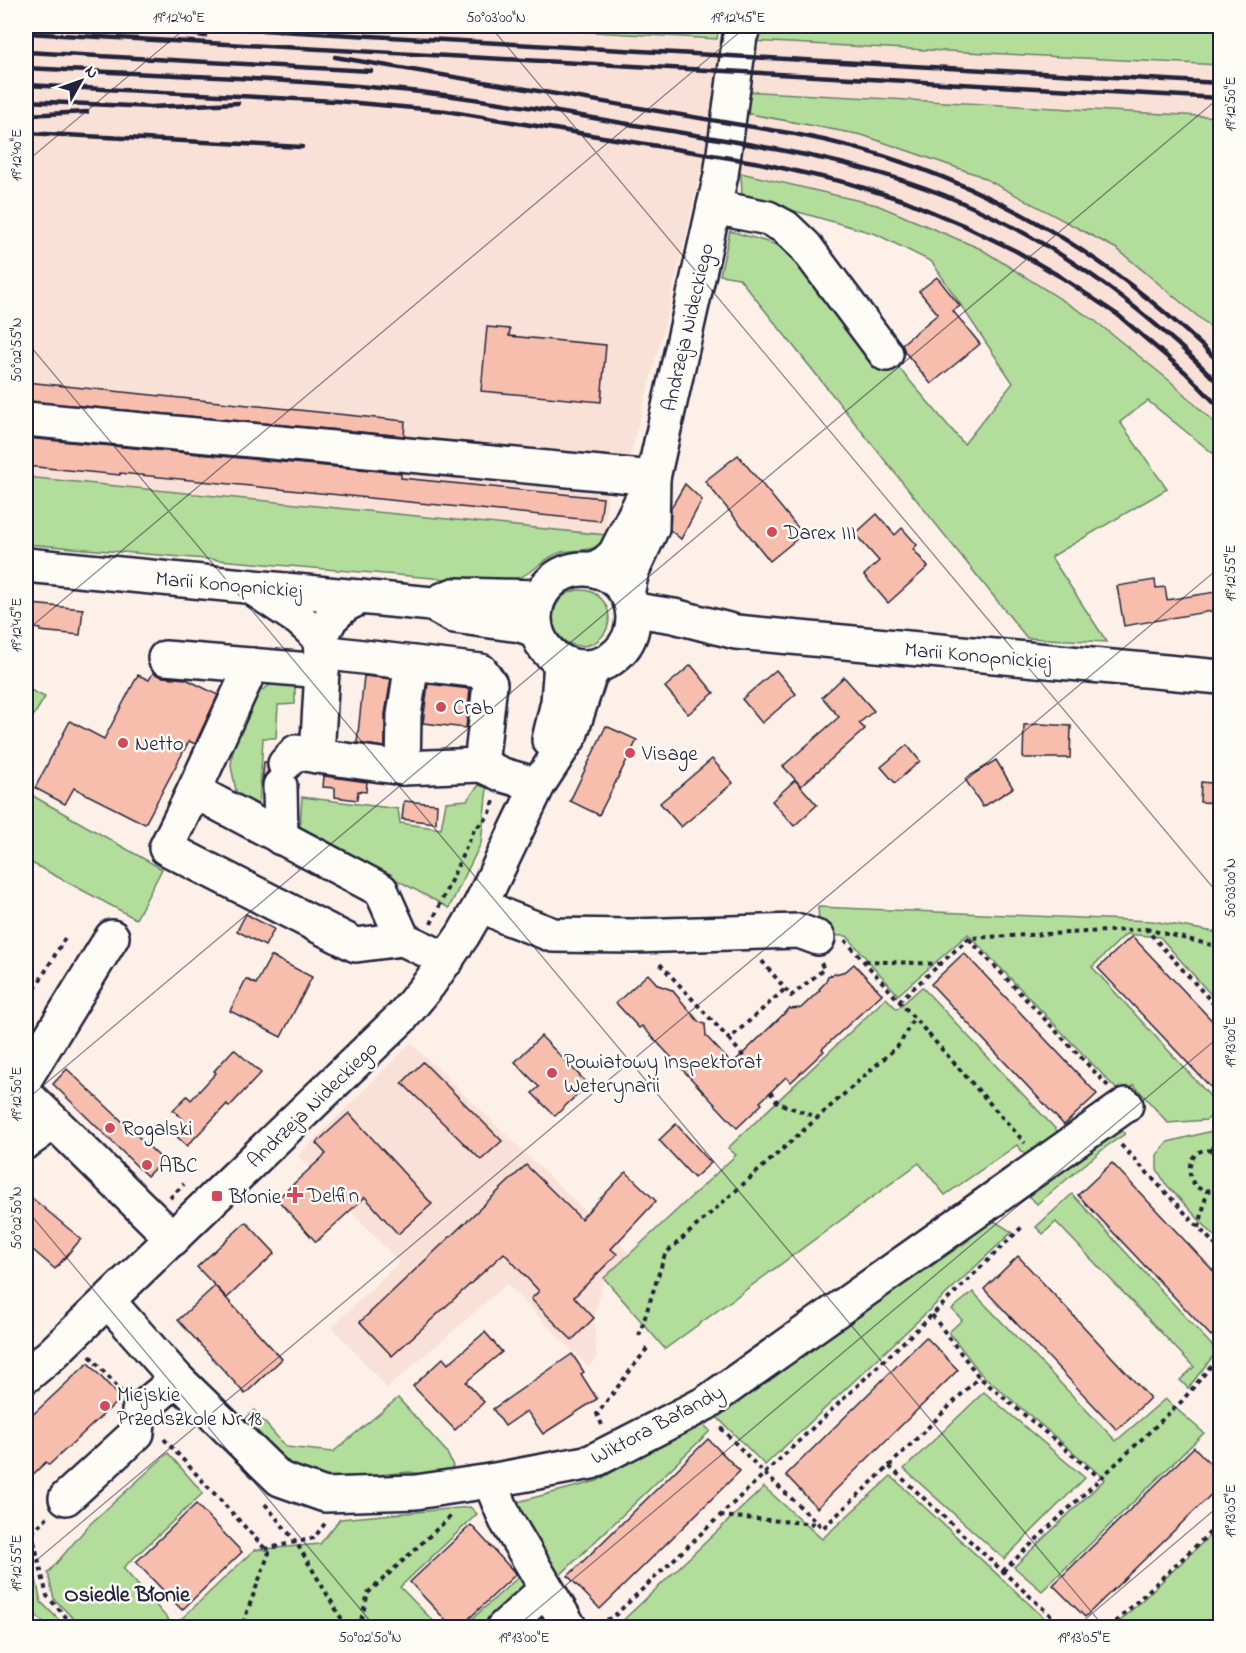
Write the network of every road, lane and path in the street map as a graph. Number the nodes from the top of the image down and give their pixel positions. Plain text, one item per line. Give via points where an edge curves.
1 (742, 31) edge
2 (714, 207) junction
3 (886, 354) dead end
4 (26, 419) edge
5 (653, 478) junction
6 (26, 565) edge
7 (594, 569) junction
8 (250, 586) junction
9 (361, 597) junction
10 (538, 597) junction
11 (630, 600) junction
12 (432, 604) junction
13 (536, 630) junction
14 (736, 632) junction
15 (629, 640) junction
16 (321, 653) junction
17 (165, 658) dead end
18 (561, 662) junction
19 (412, 663) junction
20 (252, 665) junction
21 (595, 667) junction
22 (1221, 677) edge
23 (317, 756) junction
24 (481, 765) junction
25 (403, 768) junction
26 (537, 785) junction
27 (194, 791) junction
28 (281, 838) junction
29 (481, 904) junction
30 (1146, 929) junction
31 (112, 937) dead end
32 (65, 938) dead end
33 (818, 938) junction
34 (969, 938) junction
35 (403, 939) junction
36 (1221, 947) edge
37 (771, 958) dead end
38 (447, 960) junction
39 (669, 961) dead end
40 (864, 961) junction
41 (941, 964) junction
42 (785, 988) junction
43 (899, 1001) junction
44 (26, 1004) edge
45 (1221, 1011) edge
46 (914, 1017) junction
47 (729, 1039) junction
48 (744, 1057) dead end
49 (26, 1077) edge
50 (770, 1092) dead end
51 (26, 1095) edge
52 (1126, 1105) joint
53 (817, 1118) junction
54 (54, 1122) junction
55 (1217, 1125) dead end
56 (26, 1142) edge
57 (1121, 1145) dead end
58 (1212, 1150) junction
59 (1221, 1154) edge
60 (1044, 1164) junction
61 (1221, 1187) edge
62 (1207, 1191) junction
63 (1022, 1227) dead end
64 (1199, 1228) junction
65 (173, 1239) junction
66 (1221, 1250) edge
67 (108, 1301) junction
68 (932, 1315) junction
69 (639, 1336) dead end
70 (649, 1346) dead end
71 (88, 1354) dead end
72 (1221, 1355) edge
73 (26, 1376) edge
74 (979, 1377) junction
75 (177, 1379) junction
76 (700, 1406) junction
77 (139, 1412) junction
78 (614, 1450) junction
79 (889, 1466) junction
80 (765, 1474) junction
81 (1100, 1478) junction
82 (493, 1489) junction
83 (66, 1498) dead end
84 (719, 1516) junction
85 (1221, 1523) edge
86 (819, 1524) junction
87 (26, 1526) edge
88 (265, 1549) junction
89 (1003, 1571) junction
90 (546, 1589) junction
91 (612, 1618) dead end
92 (318, 1622) junction
93 (344, 1622) junction
94 (72, 1624) junction
95 (242, 1625) edge
96 (67, 1628) edge
97 (314, 1628) edge
98 (347, 1628) edge
99 (359, 1628) edge
100 (503, 1628) edge
101 (570, 1628) edge
102 (1064, 1628) edge
103 (1109, 1628) edge

1 - 2 street, Andrzeja Nideckiego
2 - 3 street via 768,218 785,227 805,246
2 - 5 street, Andrzeja Nideckiego
4 - 5 street
5 - 7 street, Andrzeja Nideckiego via 615,554
5 - 11 street, Andrzeja Nideckiego via 652,528 632,571
6 - 8 street, Marii Konopnickiej
7 - 10 street via 568,571 554,578
7 - 11 street via 620,584
8 - 9 street, Marii Konopnickiej
8 - 16 street via 299,619
9 - 12 street, Marii Konopnickiej
9 - 16 street via 331,618
10 - 12 street, Marii Konopnickiej via 454,595
10 - 13 street via 533,619
11 - 14 street, Marii Konopnickiej via 642,611
11 - 15 street via 633,628
12 - 13 street, Marii Konopnickiej via 454,616
13 - 18 street via 542,644
14 - 15 street, Marii Konopnickiej
14 - 22 street, Marii Konopnickiej
15 - 21 street via 620,653
16 - 19 street
16 - 20 street
16 - 23 street
17 - 20 street
18 - 21 street via 583,669
18 - 26 street, Andrzeja Nideckiego via 558,702
19 - 24 street via 481,671 490,684
19 - 25 street via 404,715
20 - 27 street
21 - 26 street, Andrzeja Nideckiego via 570,736
23 - 25 street
23 - 28 street via 296,752 282,775
24 - 25 street
24 - 26 street
26 - 29 street, Andrzeja Nideckiego
27 - 28 street
27 - 35 street via 166,848 356,945
28 - 35 street via 381,890
29 - 33 street via 553,935 799,931
29 - 38 street, Andrzeja Nideckiego
30 - 34 path
30 - 36 path
30 - 45 path
31 - 49 street
32 - 44 path
33 - 40 path via 846,940
33 - 42 path via 818,957 824,969 791,996
34 - 41 path
34 - 52 path
35 - 38 street
37 - 42 path via 760,958
38 - 65 street, Andrzeja Nideckiego via 402,1017
39 - 47 path via 657,961
40 - 41 path
40 - 43 path
41 - 43 path
42 - 47 path
43 - 46 path
46 - 53 path via 900,1044
46 - 60 path
47 - 48 path
50 - 53 path via 778,1103
51 - 54 street
52 - 60 street, Wiktora Bałandy
53 - 69 path via 665,1254
54 - 56 street
54 - 65 street
55 - 58 path
57 - 64 path
58 - 59 path
58 - 62 path via 1197,1154 1189,1168 1193,1183
60 - 76 street, Wiktora Bałandy
61 - 62 path
62 - 64 path
63 - 68 path
64 - 66 path
65 - 67 street, Andrzeja Nideckiego
67 - 73 street, Andrzeja Nideckiego
67 - 75 street, Wiktora Bałandy
68 - 74 path
68 - 80 path
70 - 78 path via 597,1414
71 - 77 path
72 - 81 path via 1182,1401
74 - 79 path
74 - 81 path
75 - 77 street
75 - 82 street, Wiktora Bałandy via 280,1479 325,1496
76 - 78 street, Wiktora Bałandy
76 - 80 path
77 - 83 street via 137,1433
77 - 88 path
78 - 82 street, Wiktora Bałandy via 591,1461
79 - 86 path via 823,1528
79 - 89 path
80 - 84 path
80 - 86 path
81 - 89 path
82 - 90 street via 506,1520
82 - 99 path via 467,1502 368,1593
84 - 86 path
84 - 91 path
85 - 103 path
87 - 94 path via 32,1533 47,1596
88 - 93 path via 296,1542
88 - 95 path via 269,1553
89 - 102 path
90 - 100 street
90 - 101 street
92 - 93 path
92 - 95 path
92 - 97 path
93 - 98 path
94 - 95 path
94 - 96 path

